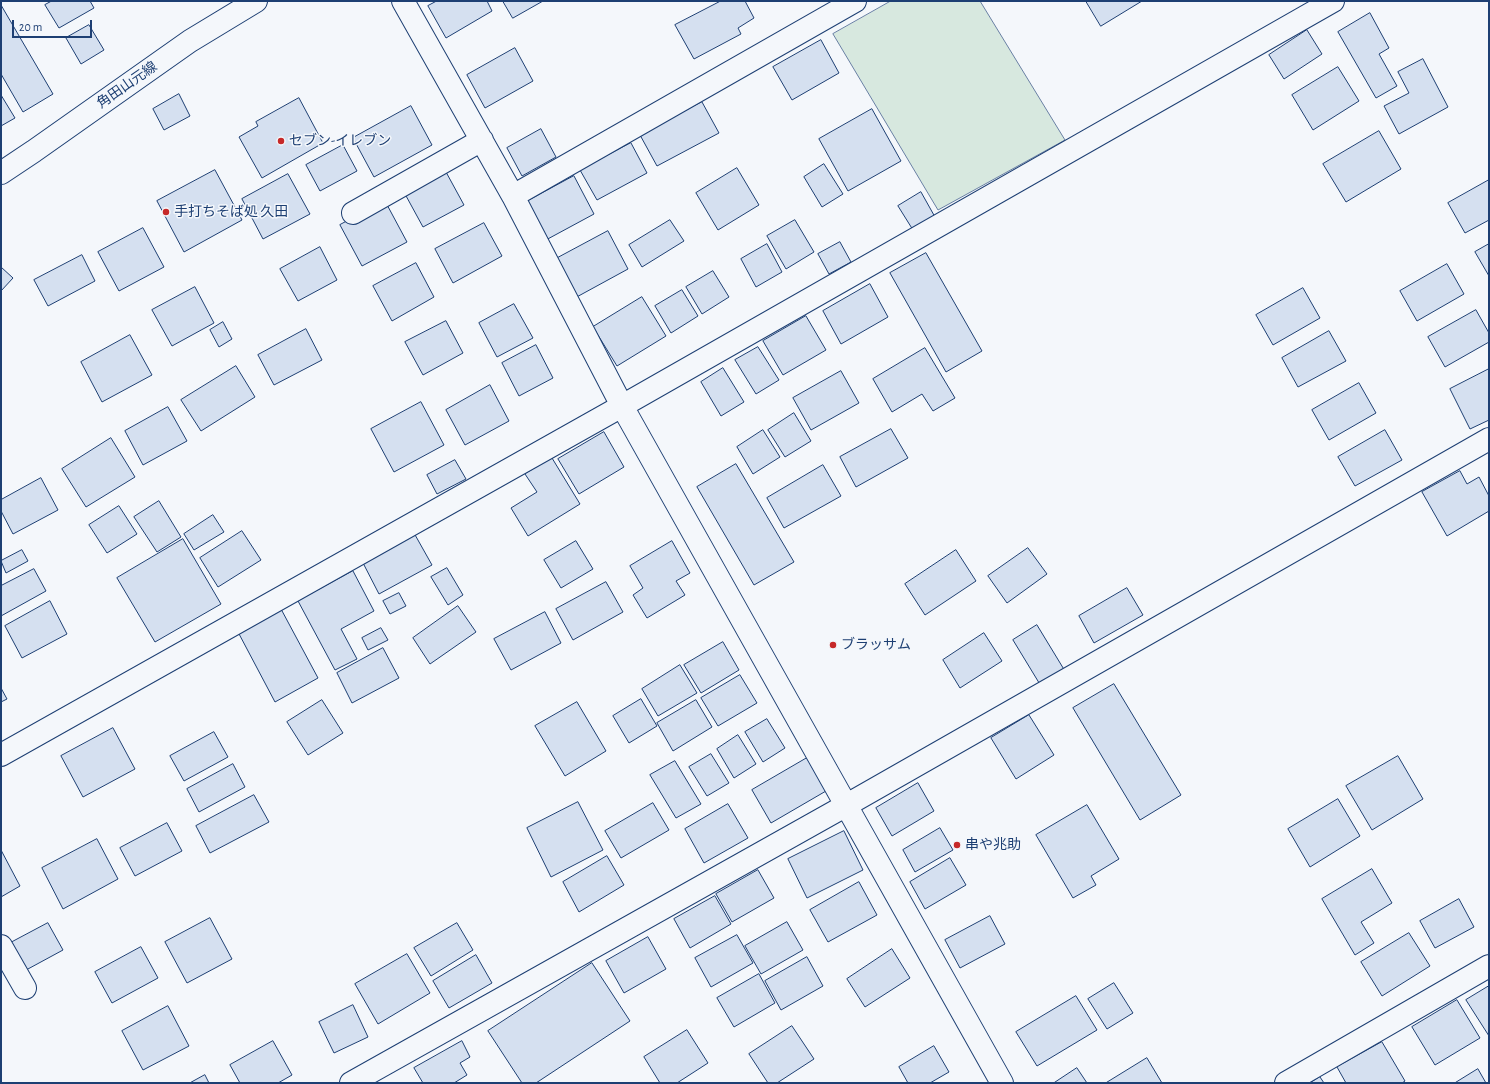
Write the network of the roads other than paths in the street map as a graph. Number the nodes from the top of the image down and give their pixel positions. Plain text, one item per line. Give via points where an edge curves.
1 (256, 1) edge
2 (403, 1) edge
3 (855, 1) edge
4 (1332, 1) edge
5 (482, 140) junction
6 (1, 173) edge
7 (513, 196) junction
8 (354, 213) dead end
9 (622, 406) junction
10 (1489, 439) edge
11 (1, 755) edge
12 (845, 806) junction
13 (1, 946) edge
14 (1489, 966) edge
15 (25, 988) dead end
16 (350, 1083) edge
17 (1002, 1083) edge
18 (1286, 1083) edge

1 - 6 street, 角田山元線 via 190,41
2 - 5 street
3 - 7 street
4 - 9 street
5 - 7 street
5 - 8 street
7 - 9 street
9 - 11 street
9 - 12 street
10 - 12 street
12 - 16 street
12 - 17 street
13 - 15 street
14 - 18 street

